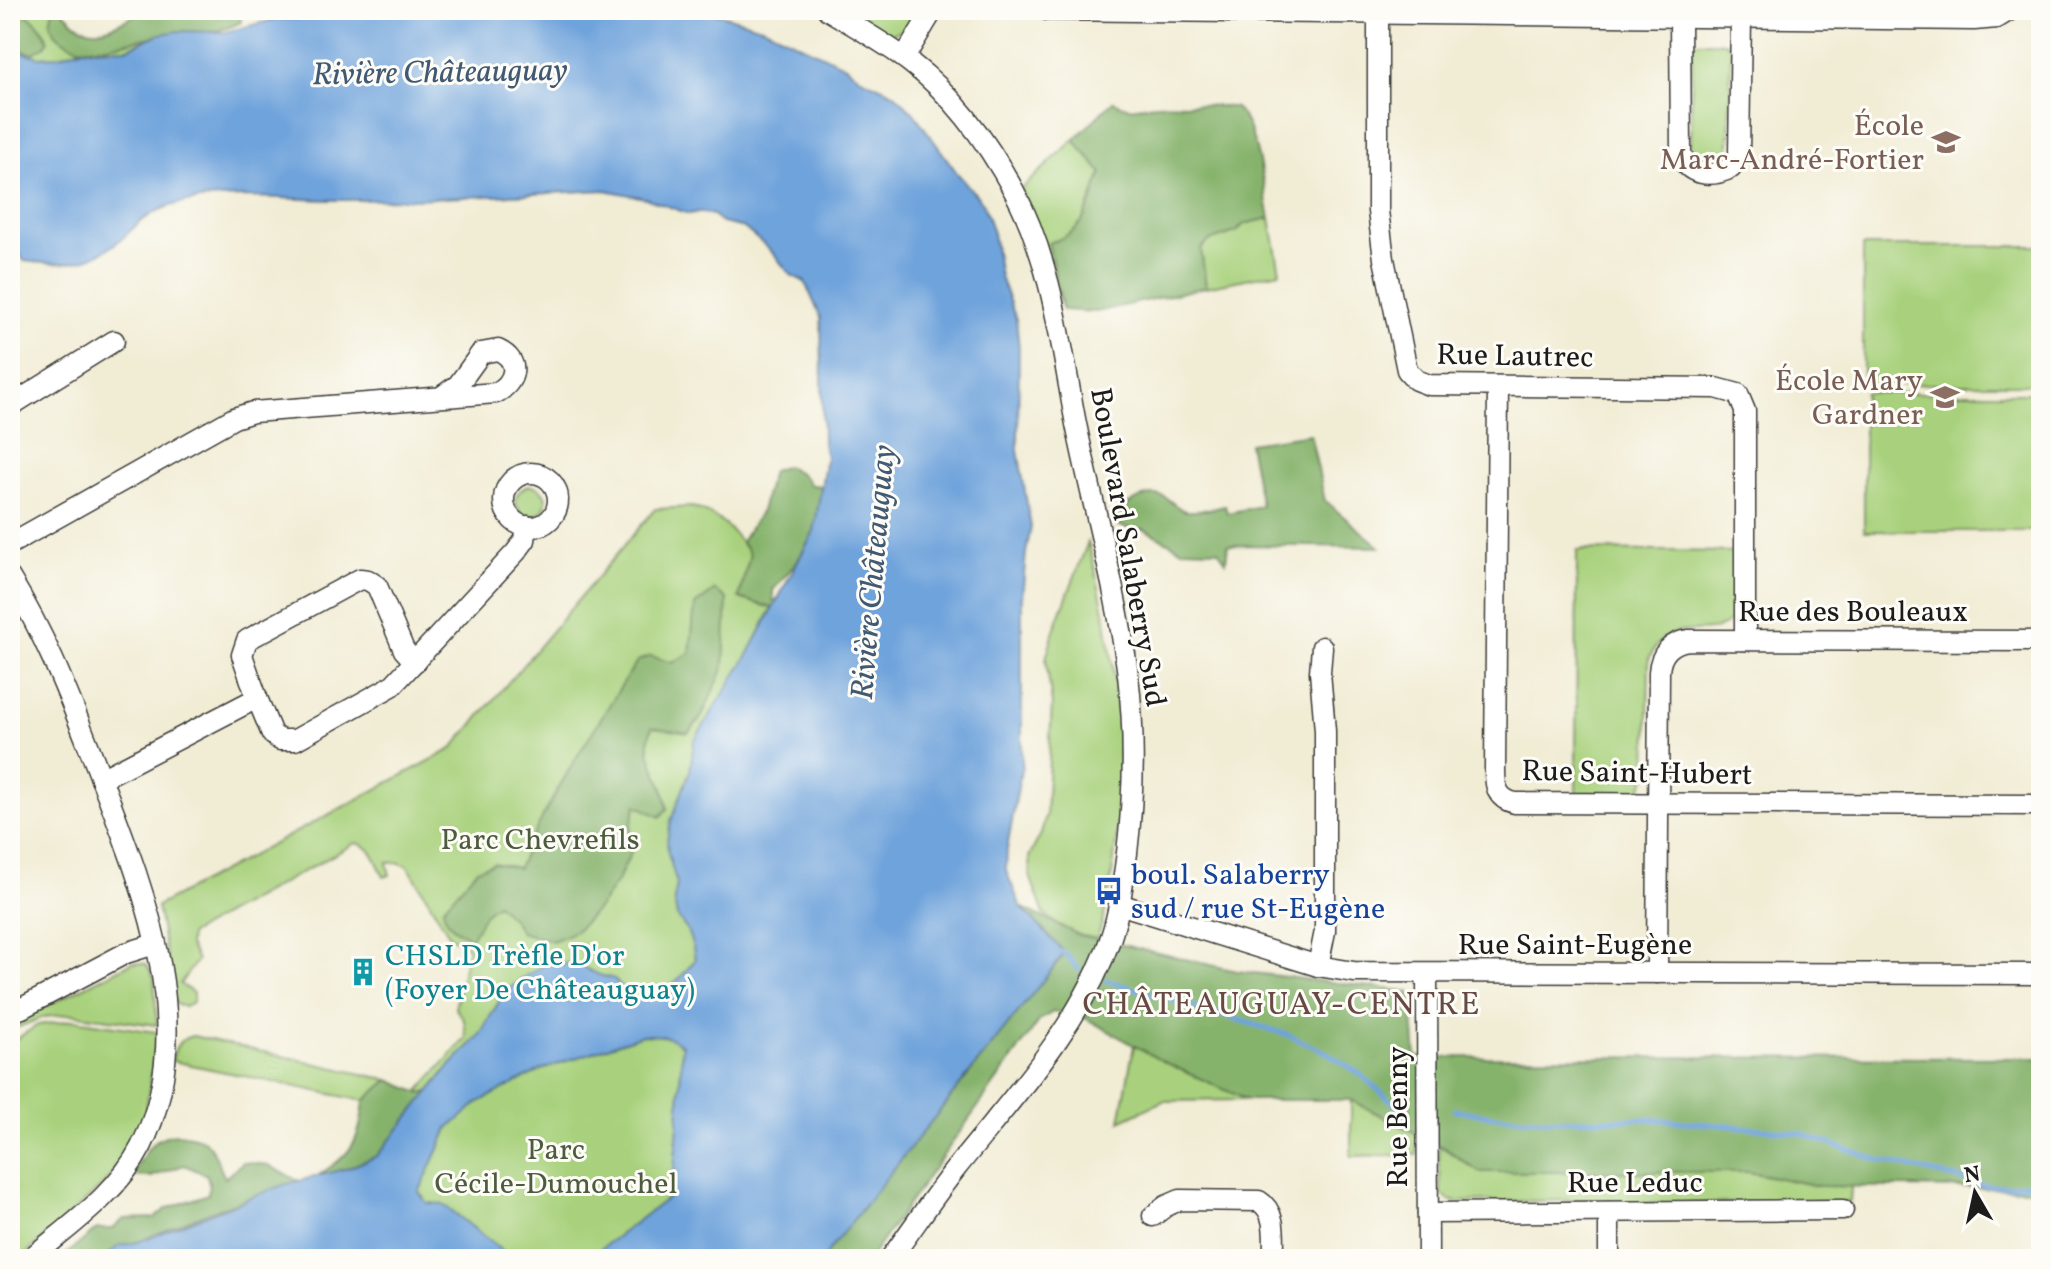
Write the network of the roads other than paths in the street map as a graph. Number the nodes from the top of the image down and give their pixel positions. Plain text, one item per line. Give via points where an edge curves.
1 (828, 10) edge
2 (933, 10) edge
3 (1047, 10) edge
4 (2010, 10) edge
5 (1536, 13) edge
6 (1378, 14) junction
7 (1680, 17) junction
8 (1741, 17) junction
9 (904, 58) junction
10 (114, 341) dead end
11 (1498, 386) junction
12 (441, 397) dead end
13 (10, 406) edge
14 (527, 526) dead end
15 (10, 544) edge
16 (10, 578) edge
17 (1745, 640) junction
18 (2041, 641) edge
19 (1322, 647) dead end
20 (415, 662) junction
21 (257, 698) junction
22 (101, 779) junction
23 (1658, 804) junction
24 (2041, 805) edge
25 (1119, 904) junction
26 (155, 944) junction
27 (1318, 966) junction
28 (1657, 973) junction
29 (1427, 974) junction
30 (2041, 974) edge
31 (10, 1012) edge
32 (1843, 1210) dead end
33 (1609, 1212) junction
34 (1428, 1213) junction
35 (1153, 1216) dead end
36 (30, 1259) edge
37 (890, 1259) edge
38 (1274, 1259) edge
39 (1428, 1259) edge
40 (1609, 1259) edge

1 - 9 street, Boulevard Salaberry Sud
2 - 9 street
3 - 6 street
4 - 8 street via 1997,18 1974,20
5 - 6 street
5 - 7 street
6 - 11 street, Rue Lautrec via 1378,211 1405,364 1416,380 1429,385
7 - 8 street
7 - 8 street via 1681,153 1687,167 1710,174 1731,168 1739,156
9 - 25 street, Boulevard Salaberry Sud via 949,100 1000,167 1023,210 1048,282 1128,676 1131,809
10 - 13 street
11 - 17 street, Rue Lautrec via 1716,388 1738,394 1745,411
11 - 23 street, Rue Saint-Hubert via 1497,791 1515,803
12 - 15 street via 244,414
14 - 20 street via 516,552
16 - 22 street via 48,645
17 - 18 street, Rue des Bouleaux
17 - 23 street, Rue des Bouleaux via 1673,644 1659,664
19 - 27 street via 1325,931
20 - 21 street via 392,686 295,740 272,734
20 - 21 street via 404,650 377,586 360,579 247,640 242,655
21 - 22 street
22 - 26 street via 149,912
23 - 24 street, Rue Saint-Hubert
23 - 28 street
25 - 27 street, Rue Saint-Eugène
25 - 37 street, Boulevard Salaberry Sud via 1106,952 1063,1031
26 - 31 street via 126,953
26 - 36 street via 166,1041 147,1133 131,1164 105,1194
27 - 29 street, Rue Saint-Eugène
28 - 29 street, Rue Saint-Eugène
28 - 30 street, Rue Saint-Eugène
29 - 34 street, Rue Benny
32 - 33 street, Rue Leduc
33 - 34 street, Rue Leduc
33 - 40 street
34 - 39 street, Rue Benny
35 - 38 street via 1180,1200 1259,1201 1271,1214

